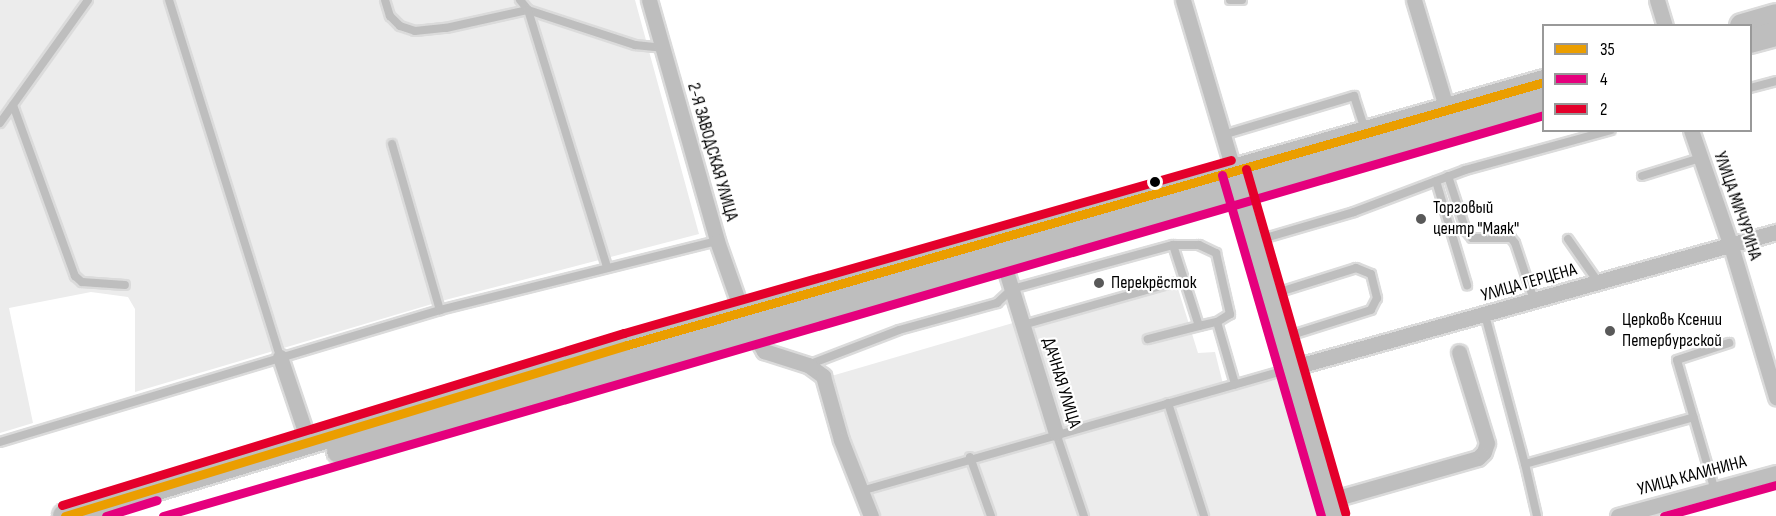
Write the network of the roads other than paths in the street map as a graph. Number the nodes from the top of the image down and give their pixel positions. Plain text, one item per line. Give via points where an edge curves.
1 (88, 0) edge
2 (169, 0) edge
3 (385, 0) edge
4 (520, 0) edge
5 (649, 0) edge
6 (1183, 0) edge
7 (1230, 0) edge
8 (1242, 0) edge
9 (1414, 0) edge
10 (1657, 0) edge
11 (528, 10) junction
12 (1776, 16) edge
13 (1664, 24) edge
14 (1749, 24) edge
15 (1776, 34) edge
16 (1752, 40) edge
17 (662, 48) junction
18 (1776, 81) edge
19 (1542, 83) edge
20 (1752, 87) edge
21 (1542, 103) edge
22 (14, 105) junction
23 (1447, 110) junction
24 (0, 123) edge
25 (1604, 132) edge
26 (1692, 132) edge
27 (1367, 133) junction
28 (1224, 135) junction
29 (392, 144) dead end
30 (1700, 158) junction
31 (1448, 176) junction
32 (1642, 176) dead end
33 (1436, 181) junction
34 (1236, 182) junction
35 (1776, 232) edge
36 (1568, 239) dead end
37 (717, 241) junction
38 (1253, 241) junction
39 (1173, 245) junction
40 (1731, 246) junction
41 (1003, 261) junction
42 (607, 266) junction
43 (1598, 283) junction
44 (125, 285) dead end
45 (1164, 285) dead end
46 (1467, 285) dead end
47 (1012, 289) junction
48 (1269, 296) junction
49 (1534, 301) junction
50 (440, 310) junction
51 (1485, 315) junction
52 (746, 322) junction
53 (1217, 322) junction
54 (1023, 325) junction
55 (1199, 326) junction
56 (1282, 338) junction
57 (1148, 339) dead end
58 (1729, 343) dead end
59 (1458, 352) dead end
60 (279, 357) junction
61 (808, 365) junction
62 (1291, 368) junction
63 (1235, 384) junction
64 (1776, 397) edge
65 (1168, 403) junction
66 (1694, 417) junction
67 (1056, 433) junction
68 (0, 442) edge
69 (309, 443) junction
70 (970, 457) junction
71 (1525, 465) junction
72 (1776, 473) edge
73 (861, 490) junction
74 (1715, 490) junction
75 (65, 516) edge
76 (120, 516) edge
77 (870, 516) edge
78 (990, 516) edge
79 (1084, 516) edge
80 (1203, 516) edge
81 (1334, 516) edge
82 (1340, 516) edge
83 (1537, 516) edge
84 (1618, 516) edge

1 - 22 lane
2 - 60 lane
3 - 11 lane via 390,16 400,26 416,31
4 - 11 lane
5 - 17 street, 2-Я ЗАВОДСКАЯ УЛИЦА
6 - 28 street
7 - 8 lane
9 - 23 street
10 - 13 street
11 - 17 lane via 635,45
11 - 42 lane
12 - 14 highway
15 - 16 highway
17 - 37 street, 2-Я ЗАВОДСКАЯ УЛИЦА
18 - 20 lane
19 - 23 highway
21 - 34 highway
22 - 24 lane
22 - 44 lane via 75,276 82,282
23 - 27 highway
25 - 31 lane
26 - 30 street, УЛИЦА МИЧУРИНА
27 - 28 lane via 1354,96
27 - 34 highway
28 - 34 street
29 - 50 lane
30 - 32 lane
30 - 40 street, УЛИЦА МИЧУРИНА
31 - 33 lane
31 - 49 lane via 1466,231 1472,238 1510,238 1515,243
33 - 38 lane via 1354,212
33 - 46 lane
34 - 38 street
34 - 41 highway
34 - 52 highway
35 - 40 street, УЛИЦА ГЕРЦЕНА
36 - 43 lane
37 - 42 lane
37 - 52 street, 2-Я ЗАВОДСКАЯ УЛИЦА
38 - 48 street
39 - 47 lane
39 - 53 lane via 1199,245 1216,254 1230,314
39 - 55 lane
40 - 43 street, УЛИЦА ГЕРЦЕНА
40 - 64 street, УЛИЦА МИЧУРИНА
41 - 47 street, ДАЧНАЯ УЛИЦА
41 - 52 highway
42 - 50 lane
43 - 49 street, УЛИЦА ГЕРЦЕНА
45 - 54 lane
47 - 54 street, ДАЧНАЯ УЛИЦА
47 - 61 lane via 997,303 899,330
48 - 56 street
48 - 56 lane via 1356,268 1371,274 1377,298 1371,310
49 - 51 street, УЛИЦА ГЕРЦЕНА
50 - 60 lane
51 - 62 street, УЛИЦА ГЕРЦЕНА
51 - 71 lane
52 - 61 street via 764,351
52 - 69 highway
52 - 76 highway
53 - 55 lane
53 - 63 lane
54 - 67 street, ДАЧНАЯ УЛИЦА
55 - 57 lane
56 - 62 street
58 - 66 lane via 1677,360
59 - 82 street via 1487,443 1484,452 1478,459 1341,497 1337,505
60 - 68 lane
60 - 69 street
61 - 73 street via 823,376
62 - 63 lane
62 - 81 street
63 - 65 lane
65 - 67 lane
65 - 80 lane
66 - 71 lane
66 - 74 lane
67 - 70 lane
67 - 79 lane, ДАЧНАЯ УЛИЦА
69 - 75 highway
70 - 73 lane
70 - 78 lane
71 - 83 lane
72 - 74 street, УЛИЦА КАЛИНИНА
73 - 77 street
74 - 84 street, УЛИЦА КАЛИНИНА

